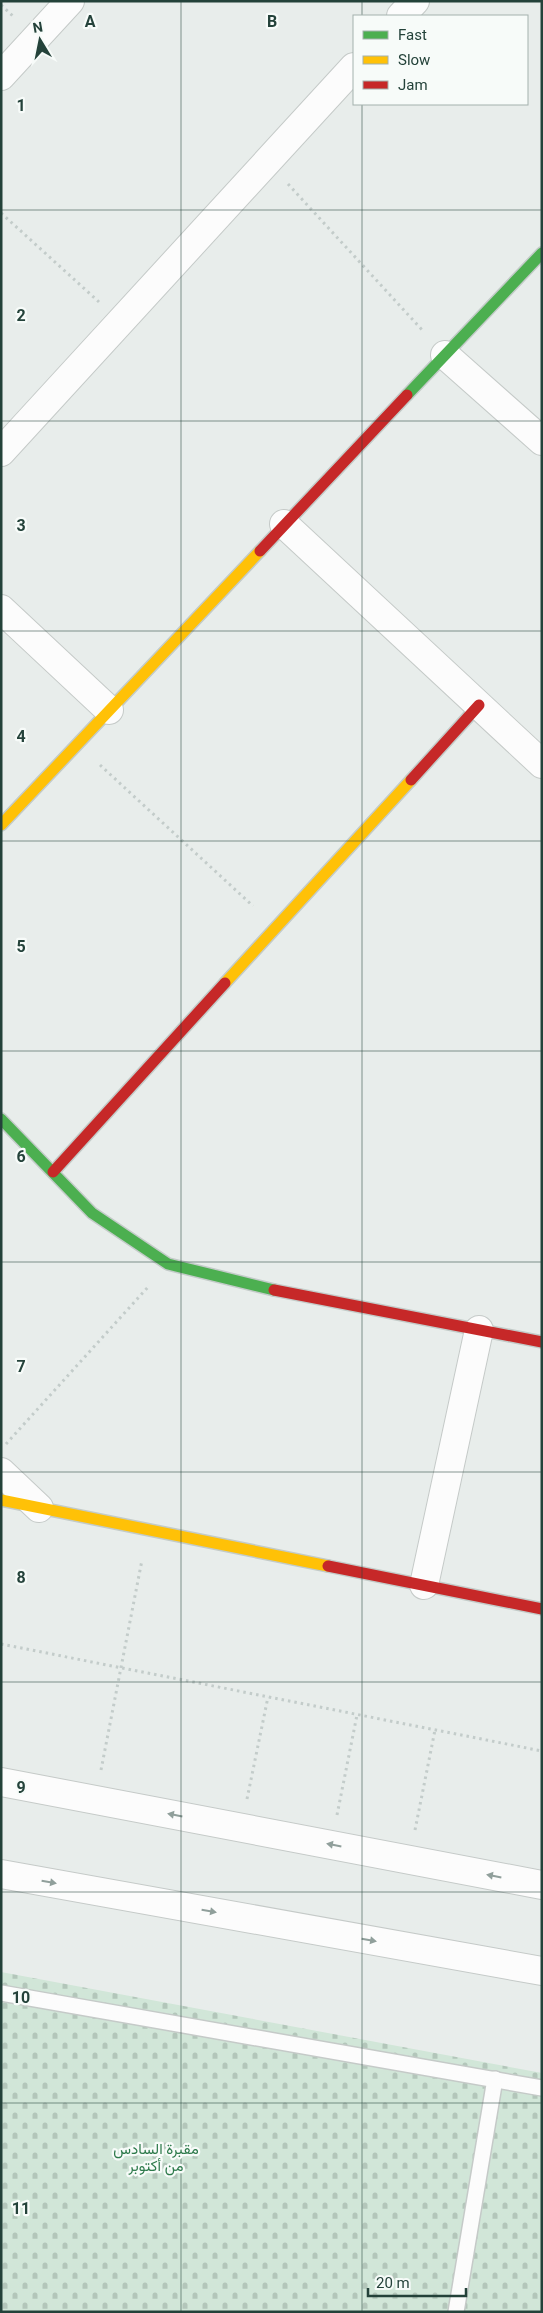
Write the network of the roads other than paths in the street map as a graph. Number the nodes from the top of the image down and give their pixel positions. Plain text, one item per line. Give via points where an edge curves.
1 (70, 1) edge
2 (415, 1) edge
3 (402, 15) edge
4 (353, 68) edge
5 (1, 76) edge
6 (542, 253) edge
7 (445, 355) junction
8 (542, 442) edge
9 (1, 452) edge
10 (284, 524) junction
11 (1, 609) edge
12 (479, 705) junction
13 (109, 710) junction
14 (542, 764) edge
15 (1, 825) edge
16 (1, 1119) edge
17 (53, 1172) junction
18 (479, 1330) junction
19 (542, 1342) edge
20 (1, 1472) edge
21 (1, 1500) edge
22 (39, 1508) junction
23 (424, 1585) junction
24 (542, 1609) edge
25 (1, 1782) edge
26 (1, 1874) edge
27 (542, 1885) edge
28 (542, 1971) edge
29 (1, 1993) edge
30 (495, 2079) junction
31 (542, 2088) edge
32 (456, 2312) edge

1 - 5 street
2 - 3 street
4 - 9 street
6 - 7 street
7 - 8 street
7 - 10 street
10 - 12 street
10 - 13 street
11 - 13 street
12 - 14 street
12 - 17 street
13 - 15 street
16 - 17 street
17 - 18 street via 92,1213 168,1264 256,1287
18 - 19 street
18 - 23 street
20 - 22 street
21 - 22 street
22 - 23 street
23 - 24 street
27 -> 25 street
26 -> 28 street
29 - 30 lane
30 - 31 lane
30 - 32 lane

